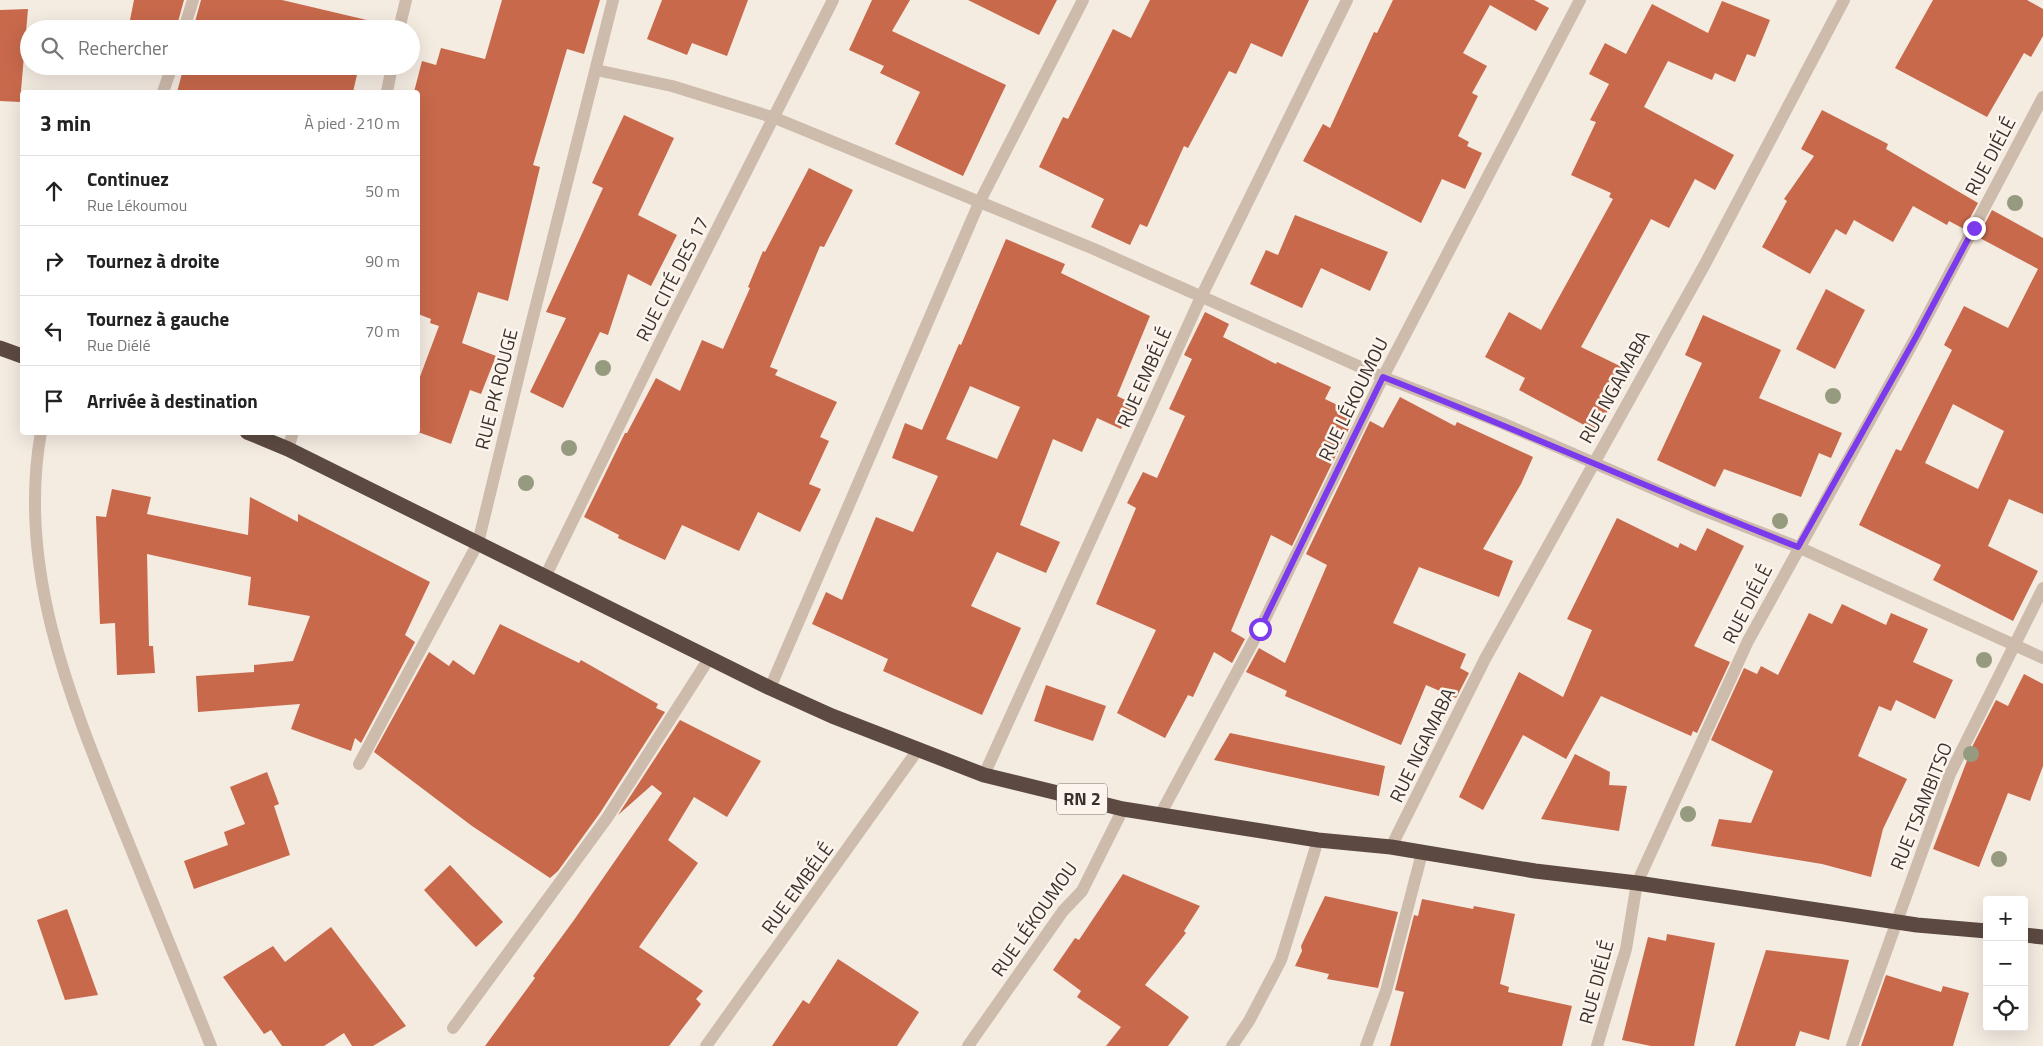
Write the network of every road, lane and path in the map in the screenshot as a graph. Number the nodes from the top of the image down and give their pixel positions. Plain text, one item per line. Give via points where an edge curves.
1 (193, 0) edge
2 (406, 0) edge
3 (613, 0) edge
4 (833, 0) edge
5 (1083, 0) edge
6 (1347, 0) edge
7 (1580, 0) edge
8 (1844, 0) edge
9 (187, 20) edge
10 (401, 20) edge
11 (596, 70) junction
12 (169, 75) edge
13 (390, 75) edge
14 (164, 90) edge
15 (387, 90) edge
16 (2043, 97) edge
17 (775, 118) junction
18 (979, 203) junction
19 (1201, 297) junction
20 (0, 348) edge
21 (20, 355) edge
22 (1383, 377) junction
23 (41, 435) edge
24 (254, 435) edge
25 (292, 435) edge
26 (288, 449) junction
27 (1593, 464) junction
28 (478, 543) junction
29 (1798, 547) junction
30 (546, 575) junction
31 (2043, 588) edge
32 (2014, 645) junction
33 (710, 657) junction
34 (2043, 658) edge
35 (770, 688) junction
36 (917, 751) junction
37 (359, 764) dead end
38 (984, 774) junction
39 (1123, 809) junction
40 (1160, 815) junction
41 (1318, 840) junction
42 (1391, 847) junction
43 (1422, 852) junction
44 (1637, 883) junction
45 (1896, 922) junction
46 (1983, 931) edge
47 (2028, 935) edge
48 (2043, 937) edge
49 (453, 1028) dead end
50 (211, 1046) edge
51 (706, 1046) edge
52 (968, 1046) edge
53 (1232, 1046) edge
54 (1366, 1046) edge
55 (1598, 1046) edge
56 (1852, 1046) edge

1 - 9 street
2 - 10 street
3 - 11 street, RUE PK ROUGE
4 - 17 street, RUE CITÉ DES 17
5 - 18 street
6 - 19 street, RUE EMBÉLÉ
7 - 22 street, RUE LÉKOUMOU
8 - 27 street, RUE NGAMABA via 1710,256
11 - 17 street via 672,86
11 - 28 street, RUE PK ROUGE
12 - 14 street
13 - 15 street
16 - 29 street, RUE DIÉLÉ via 1916,337
17 - 18 street
17 - 30 street, RUE CITÉ DES 17
18 - 19 street
18 - 35 street
19 - 22 street
19 - 38 street, RUE EMBÉLÉ
20 - 21 highway
22 - 27 street via 1502,423
22 - 40 street, RUE LÉKOUMOU via 1260,629
23 - 50 street via 34,521 57,656 83,732
24 - 26 highway, RN 2
25 - 26 street
26 - 28 highway, RN 2
27 - 29 street
27 - 42 street, RUE NGAMABA via 1485,659
28 - 30 highway, RN 2
28 - 37 street, RUE PK ROUGE
29 - 32 street
29 - 44 street, RUE DIÉLÉ via 1748,641
30 - 33 highway, RN 2
31 - 32 street, RUE TSAMBITSO
32 - 34 street
32 - 45 street, RUE TSAMBITSO via 1950,774
33 - 35 highway, RN 2
33 - 49 street via 607,818
35 - 36 highway, RN 2
36 - 38 highway, RN 2
36 - 51 street, RUE EMBÉLÉ
38 - 39 highway, RN 2
39 - 40 highway, RN 2
39 - 52 street, RUE LÉKOUMOU via 1082,891 1063,911
40 - 41 highway, RN 2
41 - 42 highway, RN 2
41 - 53 street via 1281,960
42 - 43 highway, RN 2
43 - 44 highway, RN 2 via 1534,871
43 - 54 street via 1386,991
44 - 45 highway, RN 2
44 - 55 street, RUE DIÉLÉ via 1626,949
45 - 46 highway, RN 2
45 - 56 street, RUE TSAMBITSO
47 - 48 highway

